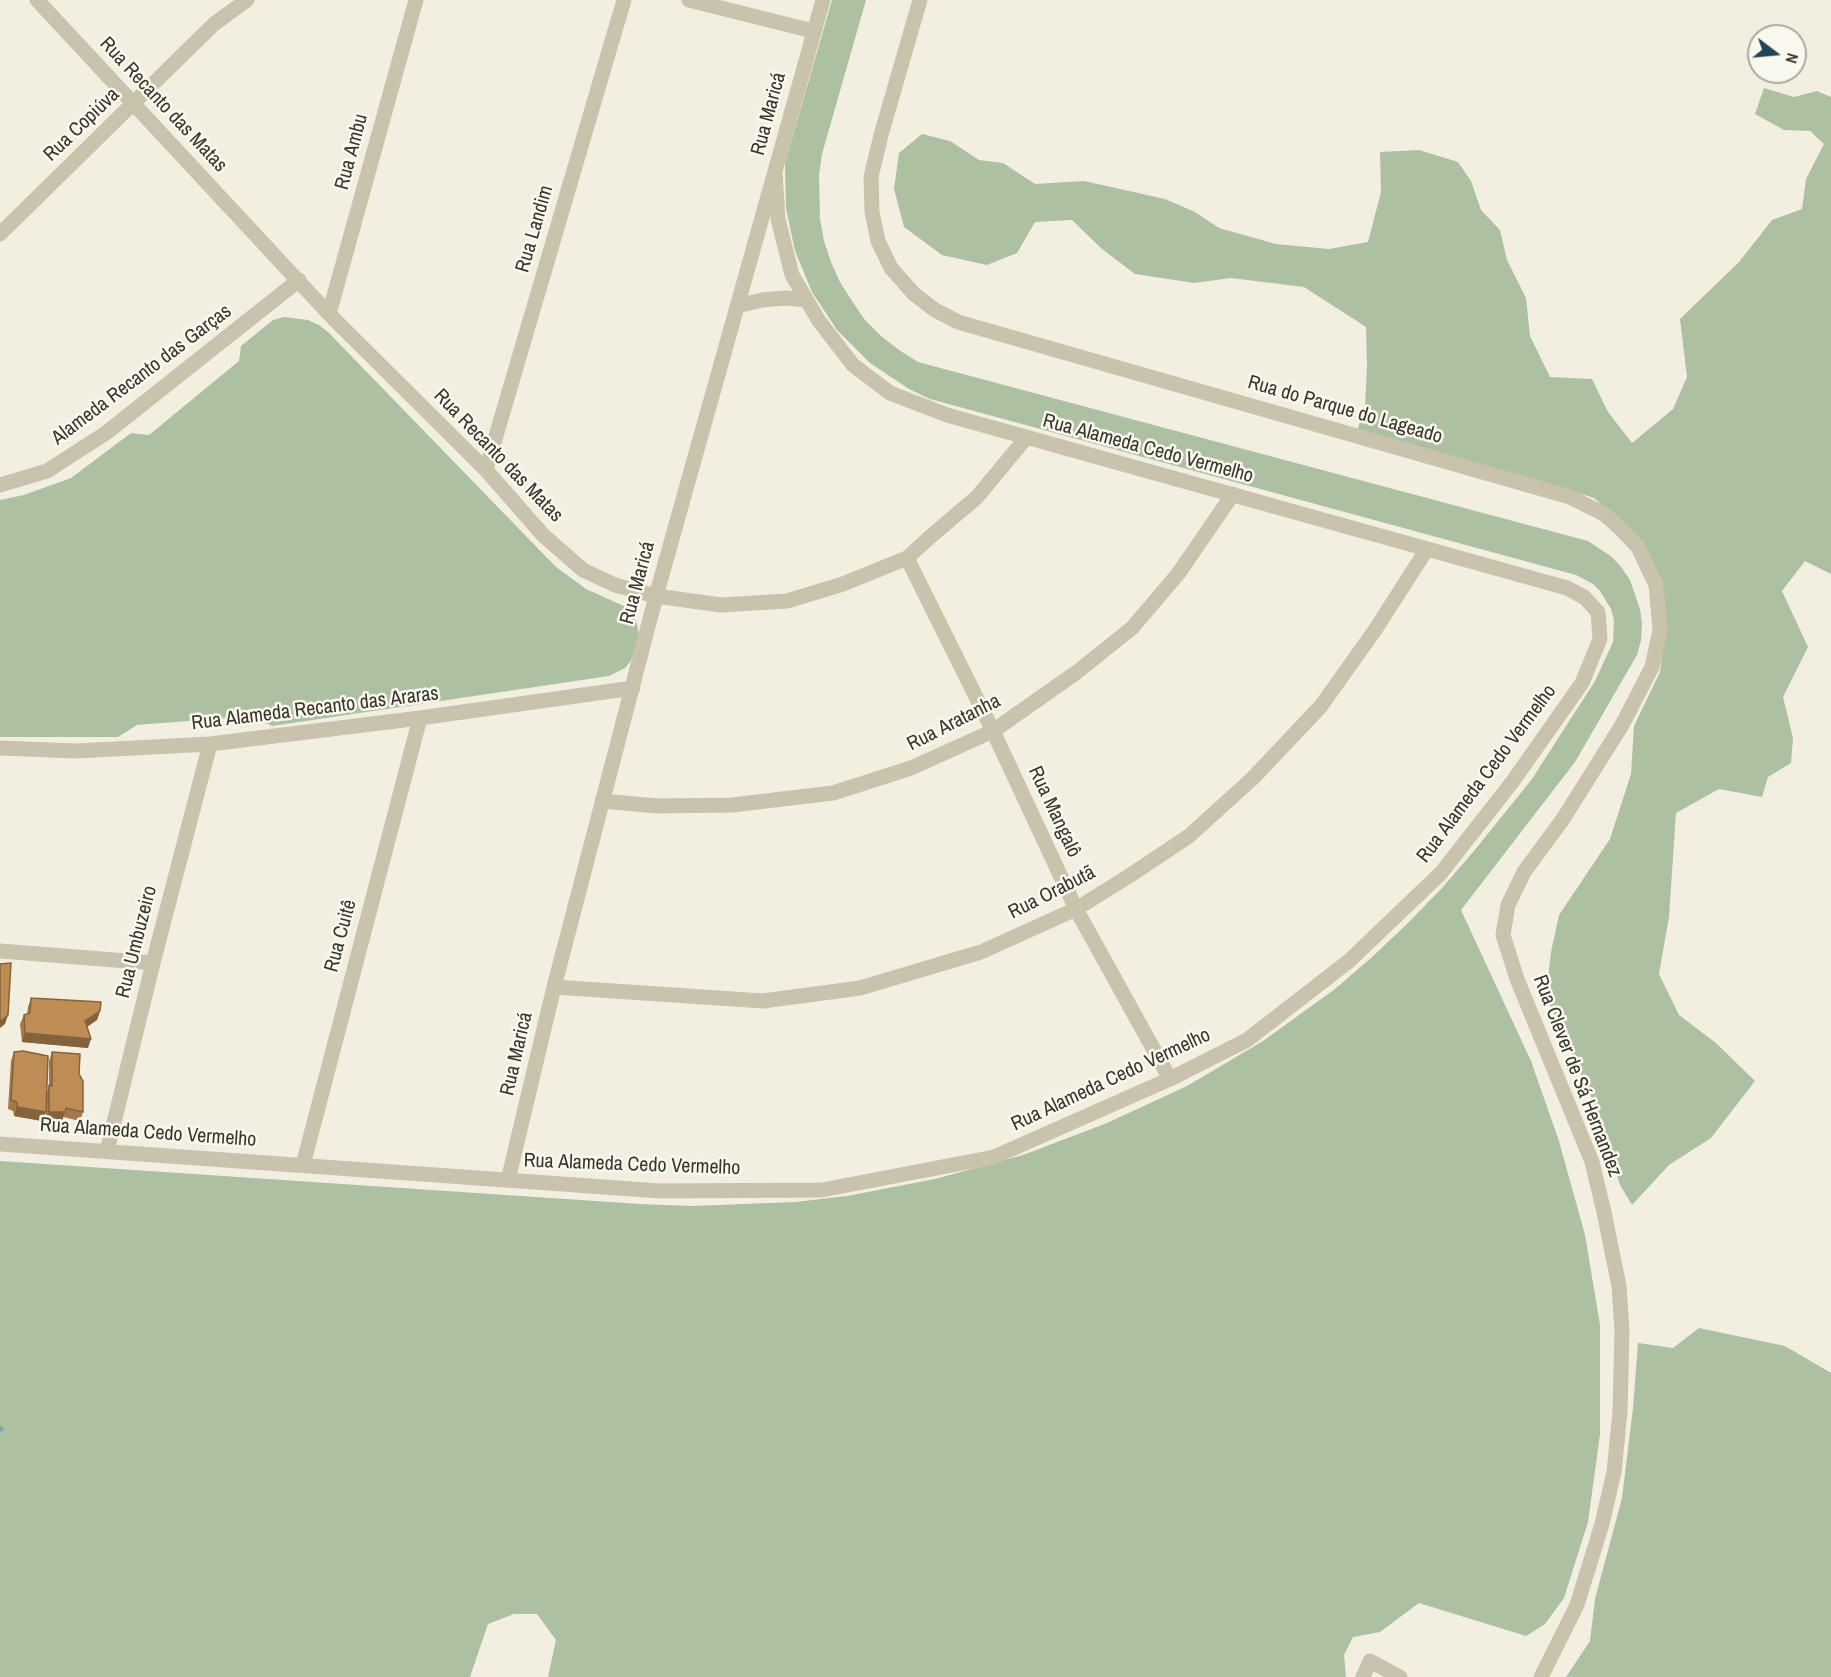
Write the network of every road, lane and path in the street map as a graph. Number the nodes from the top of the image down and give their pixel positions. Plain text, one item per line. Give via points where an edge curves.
1 (37, 0) edge
2 (248, 0) edge
3 (416, 0) edge
4 (624, 0) edge
5 (689, 0) edge
6 (823, 0) edge
7 (920, 0) edge
8 (813, 31) junction
9 (133, 104) junction
10 (774, 172) junction
11 (0, 234) edge
12 (299, 280) junction
13 (807, 300) junction
14 (737, 306) junction
15 (329, 314) junction
16 (1026, 438) junction
17 (486, 470) junction
18 (0, 485) edge
19 (1233, 494) junction
20 (1427, 549) junction
21 (908, 558) junction
22 (656, 597) junction
23 (633, 688) junction
24 (420, 718) junction
25 (993, 731) junction
26 (210, 744) junction
27 (0, 747) edge
28 (603, 801) junction
29 (1076, 909) junction
30 (1503, 935) joint
31 (0, 951) edge
32 (153, 963) junction
33 (554, 987) junction
34 (1170, 1079) junction
35 (0, 1144) edge
36 (107, 1151) junction
37 (303, 1165) junction
38 (508, 1180) junction
39 (1553, 1653) junction
40 (1363, 1677) edge
41 (1401, 1677) edge
42 (1531, 1677) edge
43 (1541, 1677) edge

1 - 9 street, Rua Recanto das Matas
2 - 9 street, Rua Copiúva via 214,24
3 - 15 street, Rua Ambu
4 - 17 street, Rua Landim
5 - 8 street
6 - 8 street, Rua Maricá
7 - 30 street, Rua do Parque do Lageado via 871,177 878,241 891,268 914,294 958,322 1570,497 1604,514 1638,548 1656,585 1660,630 1652,667 1581,791 1524,872 1508,905
8 - 10 street, Rua Maricá
9 - 11 street, Rua Copiúva
9 - 12 street, Rua Recanto das Matas
10 - 13 street, Rua Alameda Cedo Vermelho via 778,219 792,275
10 - 14 street, Rua Maricá
12 - 15 street, Rua Recanto das Matas
12 - 18 street, Alameda Recanto das Garças via 106,433 47,471
13 - 14 street via 785,298
13 - 16 street, Rua Alameda Cedo Vermelho via 853,365 890,393
14 - 22 street, Rua Maricá
15 - 17 street, Rua Recanto das Matas
16 - 19 street, Rua Alameda Cedo Vermelho
16 - 21 street, Rua Recanto das Matas via 977,497
17 - 22 street, Rua Recanto das Matas via 543,535 583,570
19 - 20 street, Rua Alameda Cedo Vermelho
19 - 25 street, Rua Aratanha via 1178,574 1132,628
20 - 29 street, Rua Orabutã via 1321,706 1252,778 1189,836
20 - 34 street, Rua Alameda Cedo Vermelho via 1567,588 1584,597 1598,612 1600,639 1582,683 1441,873 1349,961 1247,1040
21 - 22 street, Rua Recanto das Matas via 787,601 721,605
21 - 25 street, Rua Mangalô
22 - 23 street, Rua Maricá
23 - 24 street, Rua Alameda Recanto das Araras
23 - 28 street, Rua Maricá
24 - 26 street, Rua Alameda Recanto das Araras
24 - 37 street, Rua Cuitê
25 - 28 street, Rua Aratanha via 911,768 834,793 732,805 658,806
25 - 29 street, Rua Mangalô
26 - 27 street, Rua Alameda Recanto das Araras via 76,751
26 - 32 street, Rua Umbuzeiro
28 - 33 street, Rua Maricá
29 - 33 street, Rua Orabutã via 981,952 860,988 763,1001
29 - 34 street, Rua Mangalô
30 - 39 street, Rua Clever de Sá Hernandez via 1517,979 1592,1162 1621,1308 1620,1412 1614,1472 1590,1567
31 - 32 street
32 - 36 street, Rua Umbuzeiro
33 - 38 street, Rua Maricá
34 - 38 street, Rua Alameda Cedo Vermelho via 994,1156 822,1190 660,1191
35 - 36 street, Rua Alameda Cedo Vermelho
36 - 37 street, Rua Alameda Cedo Vermelho
37 - 38 street, Rua Alameda Cedo Vermelho
39 - 42 street
39 - 43 street, Rua Clever de Sá Hernandez
40 - 41 street via 1370,1661

